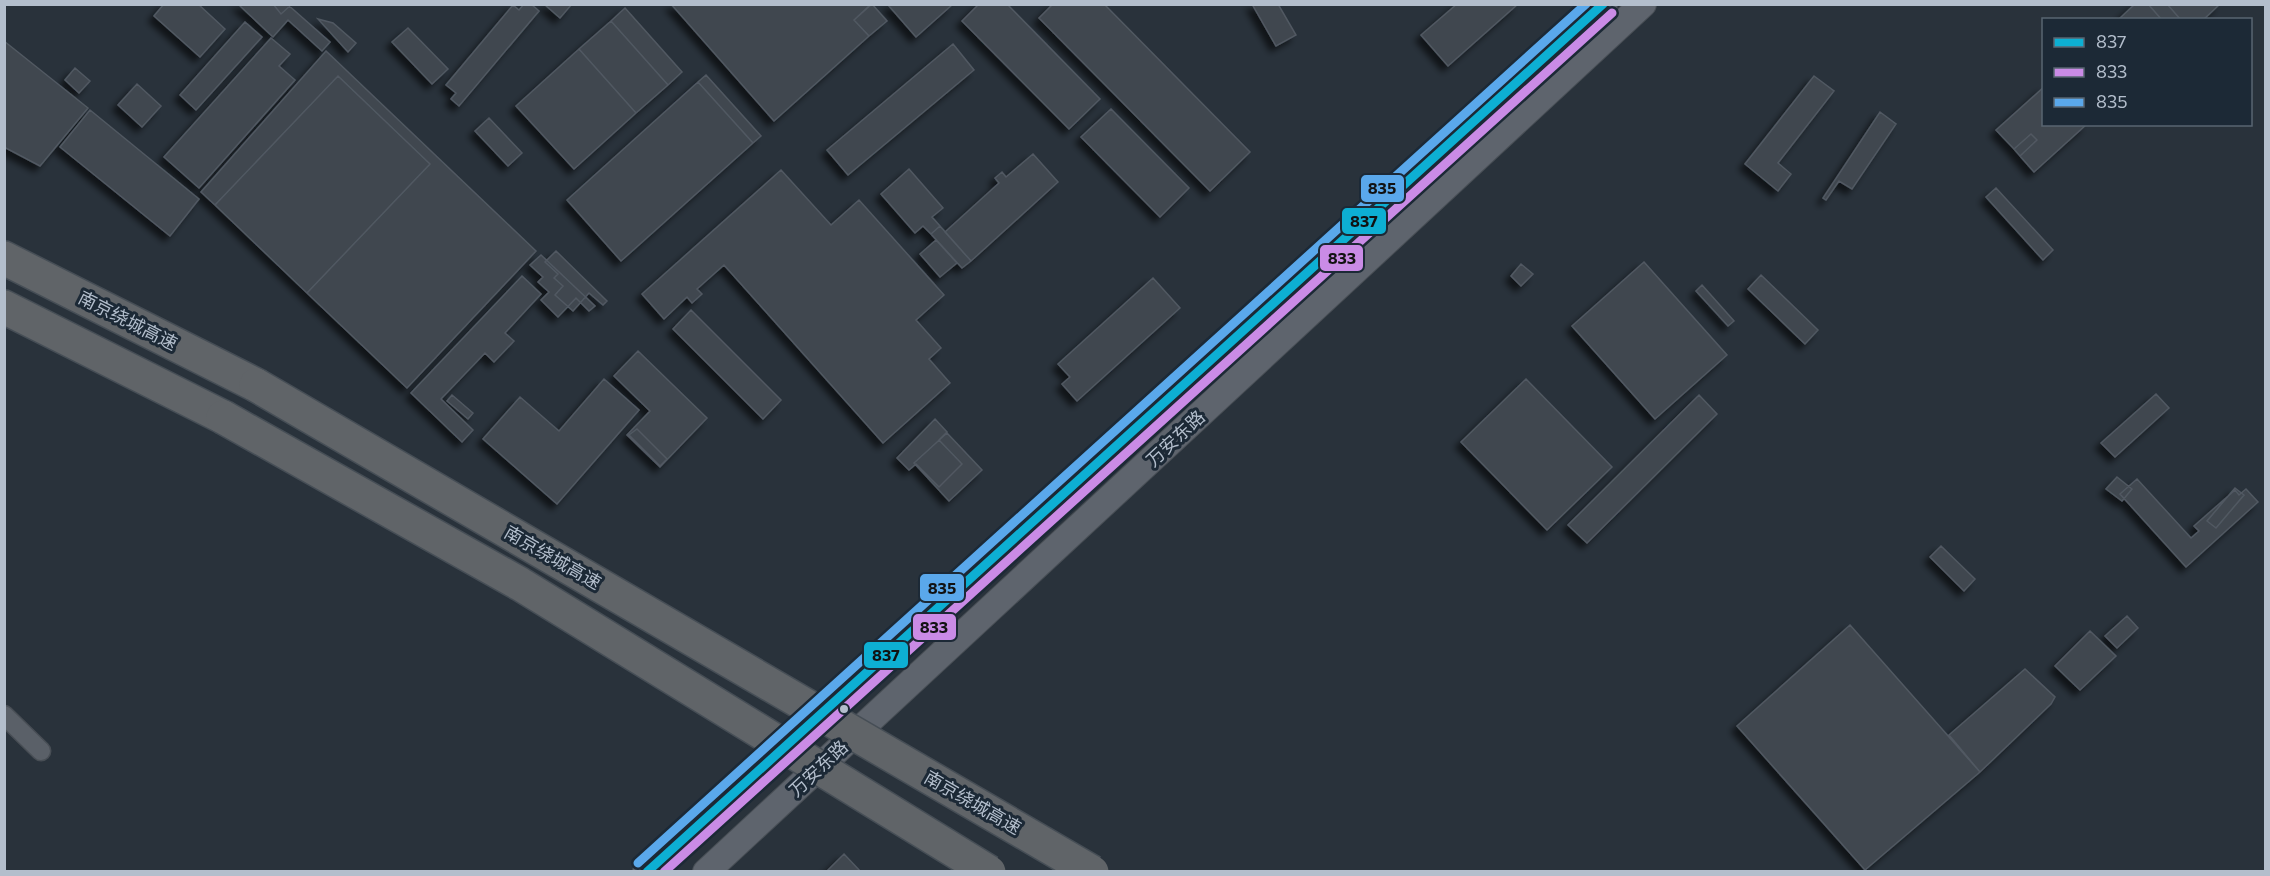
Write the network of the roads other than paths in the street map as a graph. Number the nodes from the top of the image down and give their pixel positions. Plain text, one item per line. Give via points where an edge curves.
1 (1604, 4) edge
2 (1643, 4) edge
3 (4, 258) edge
4 (4, 307) edge
5 (4, 715) edge
6 (41, 751) dead end
7 (646, 872) edge
8 (706, 872) edge
9 (989, 872) edge
10 (1092, 872) edge

1 - 7 main road, 万安东路
2 - 8 main road, 万安东路
3 - 10 highway, 南京绕城高速, bridge via 256,385
4 - 9 highway, bridge via 223,417 520,584
5 - 6 street

